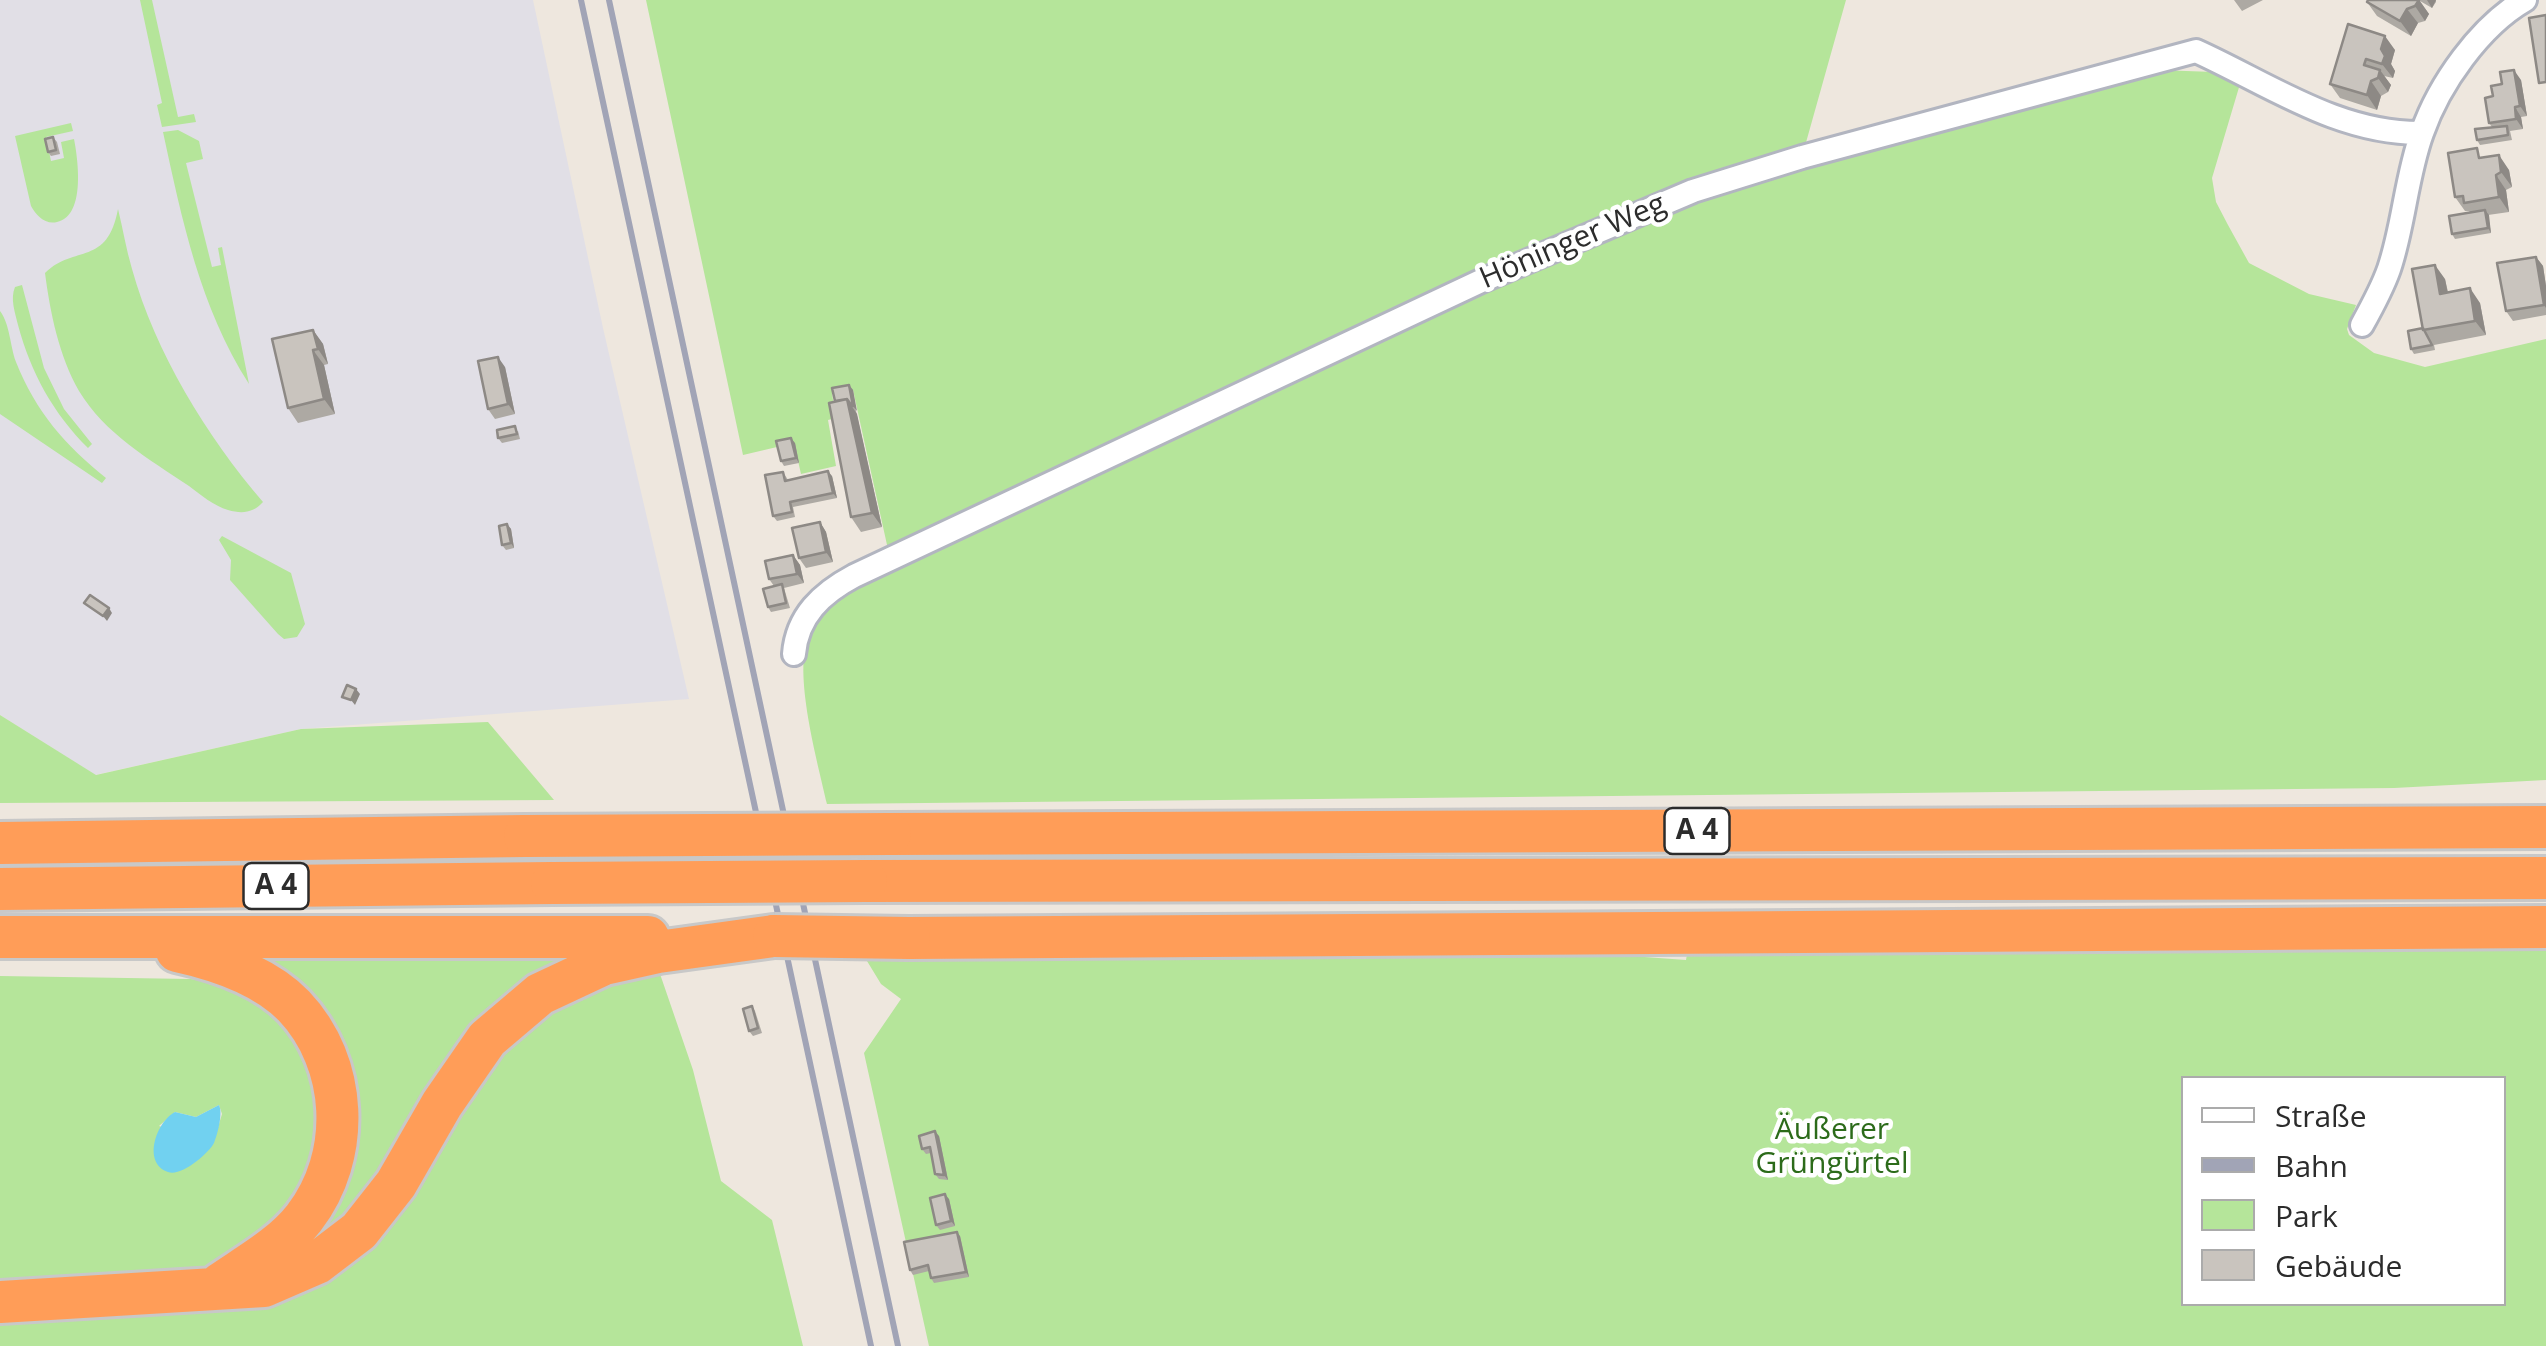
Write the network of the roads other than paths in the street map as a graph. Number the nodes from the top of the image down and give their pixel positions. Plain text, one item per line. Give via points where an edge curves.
1 (2525, 0) edge
2 (2422, 133) junction
3 (2362, 325) dead end
4 (794, 654) dead end
5 (2546, 819) edge
6 (2525, 828) edge
7 (0, 842) edge
8 (2546, 878) edge
9 (2050, 880) junction
10 (0, 889) edge
11 (2546, 927) edge
12 (1606, 933) junction
13 (774, 936) junction
14 (0, 937) edge
15 (108, 937) junction
16 (210, 1290) junction
17 (0, 1302) edge

1 - 2 street via 2478,42
2 - 3 street via 2390,267
2 - 4 street, Höninger Weg via 2342,121 2196,51 1693,191 1481,282 854,576 810,610
5 - 6 highway
6 - 7 highway, A 4, bridge
8 - 9 highway, A 4
9 - 10 highway, A 4, bridge via 866,880
9 - 12 highway
11 - 12 highway
12 - 13 highway, bridge
13 - 15 highway
13 - 16 highway via 604,964 540,994 487,1039 396,1184 359,1230 317,1263 264,1286
14 - 15 highway
15 - 16 highway via 248,973 292,1004 317,1035 336,1088 338,1138 326,1183 281,1243
16 - 17 highway

